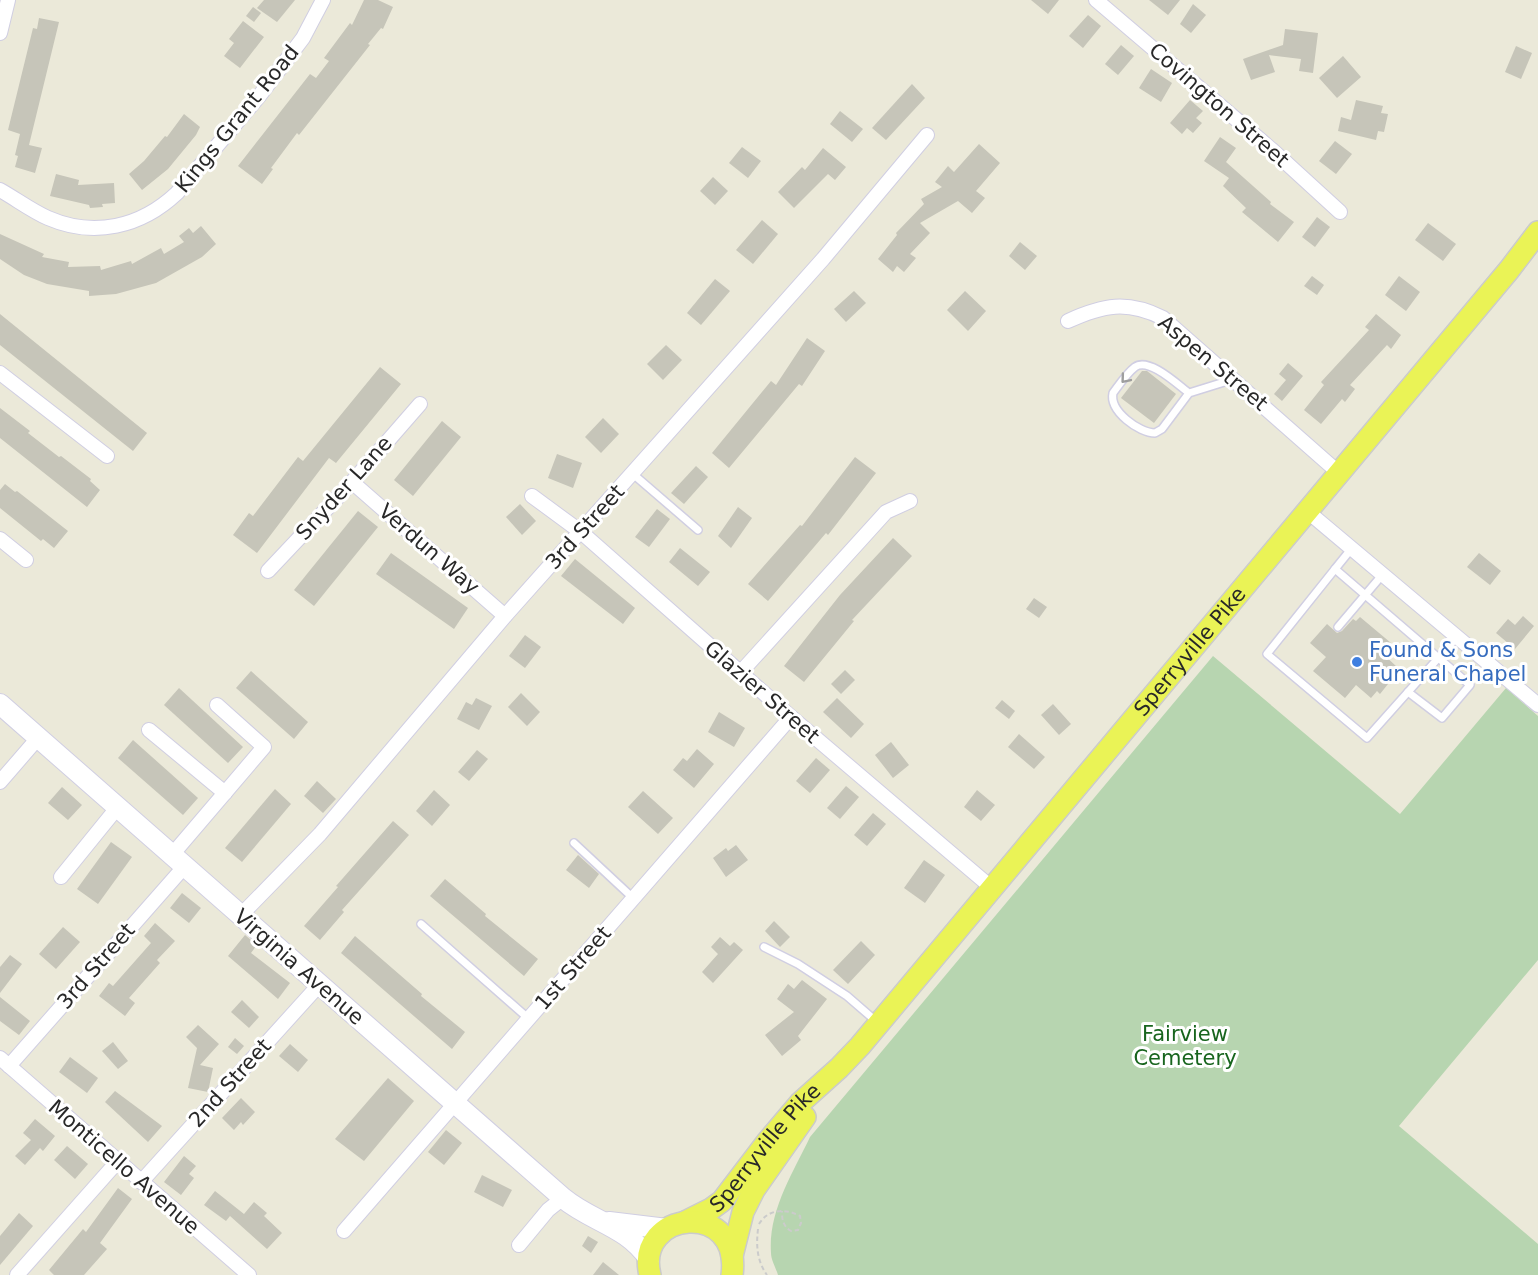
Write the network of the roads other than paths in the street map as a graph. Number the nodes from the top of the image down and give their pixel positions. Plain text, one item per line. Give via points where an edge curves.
1 (8, 0) edge
2 (323, 0) edge
3 (1096, 0) edge
4 (0, 33) edge
5 (927, 135) dead end
6 (0, 190) edge
7 (1340, 212) dead end
8 (1538, 232) edge
9 (1068, 321) dead end
10 (0, 373) edge
11 (1234, 380) junction
12 (1189, 393) junction
13 (420, 404) dead end
14 (107, 456) dead end
15 (1338, 473) junction
16 (633, 474) junction
17 (352, 482) junction
18 (532, 496) dead end
19 (910, 501) dead end
20 (1307, 511) junction
21 (698, 530) dead end
22 (580, 532) junction
23 (0, 539) edge
24 (1352, 548) junction
25 (26, 560) dead end
26 (1335, 569) junction
27 (268, 571) dead end
28 (1383, 574) junction
29 (1364, 596) junction
30 (505, 616) junction
31 (1338, 627) dead end
32 (1457, 637) junction
33 (1438, 658) junction
34 (740, 673) junction
35 (1408, 692) junction
36 (0, 704) edge
37 (217, 705) dead end
38 (1538, 705) edge
39 (791, 717) junction
40 (149, 730) dead end
41 (38, 738) junction
42 (0, 782) edge
43 (225, 793) junction
44 (117, 808) junction
45 (574, 843) dead end
46 (178, 861) junction
47 (61, 877) dead end
48 (992, 888) junction
49 (633, 898) junction
50 (240, 916) junction
51 (421, 924) dead end
52 (764, 947) dead end
53 (319, 985) junction
54 (529, 1019) junction
55 (879, 1024) junction
56 (5, 1062) edge
57 (839, 1068) junction
58 (454, 1104) junction
59 (118, 1161) junction
60 (141, 1182) junction
61 (563, 1198) junction
62 (603, 1221) junction
63 (676, 1225) junction
64 (344, 1232) dead end
65 (519, 1245) dead end
66 (734, 1267) edge
67 (649, 1270) edge
68 (17, 1275) edge
69 (249, 1275) edge

1 - 4 street
2 - 6 street, Kings Grant Road via 303,38 260,95 177,193 147,216 115,227 78,228 45,217
3 - 7 street, Covington Street
5 - 16 street, 3rd Street via 823,260
8 - 15 main road, Sperryville Pike
9 - 11 street, Aspen Street via 1116,306 1148,310 1163,318
10 - 14 street
11 - 12 lane
11 - 15 street, Aspen Street
12 -> 12 lane via 1153,366 1141,365 1135,367 1112,398 1116,410 1140,430 1155,433
13 - 17 street, Snyder Lane
15 - 20 main road, Sperryville Pike
16 - 21 lane
16 - 22 street, 3rd Street
17 - 27 street, Snyder Lane
17 - 30 street, Verdun Way
18 - 22 street, Glazier Street
19 - 34 street via 886,512
20 - 24 street
20 - 48 main road, Sperryville Pike
22 - 30 street, 3rd Street
22 - 34 street, Glazier Street
23 - 25 street
24 - 26 lane
24 - 28 street
26 - 29 lane
26 - 35 lane via 1267,654 1367,738
28 - 29 lane
28 - 32 street
29 - 31 lane
29 - 33 lane
30 - 50 street, 3rd Street via 320,834
32 - 33 lane
32 - 38 street
33 - 35 lane
33 - 35 lane via 1470,685 1442,718
34 - 39 street, Glazier Street
36 - 41 street, Virginia Avenue
37 - 43 street, 3rd Street via 264,747
39 - 48 street, Glazier Street
39 - 49 street, 1st Street
40 - 43 street
41 - 42 street
41 - 44 street, Virginia Avenue
43 - 46 street, 3rd Street
44 - 46 street, Virginia Avenue
44 - 47 street
45 - 49 lane
46 - 50 street, Virginia Avenue
46 - 56 street, 3rd Street
48 - 55 main road, Sperryville Pike
49 - 54 street, 1st Street
50 - 53 street, Virginia Avenue
51 - 54 lane
52 - 55 lane via 847,996
53 - 58 street, Virginia Avenue
53 - 60 street, 2nd Street
54 - 58 street, 1st Street
55 - 57 main road, Sperryville Pike
56 - 59 street, Monticello Avenue
57 - 63 main road, Sperryville Pike via 800,1103 722,1201
57 - 66 main road, Sperryville Pike via 754,1190 743,1212
58 - 61 street, Virginia Avenue
58 - 64 street, 1st Street
59 - 60 street, Monticello Avenue
59 - 68 street
60 - 69 street, Monticello Avenue
61 - 62 street, Virginia Avenue via 576,1210
61 - 65 street
62 - 63 street, Virginia Avenue
62 - 67 street, Virginia Avenue via 639,1245
63 - 66 main road via 698,1222 710,1226 724,1238
63 - 67 main road via 652,1246

